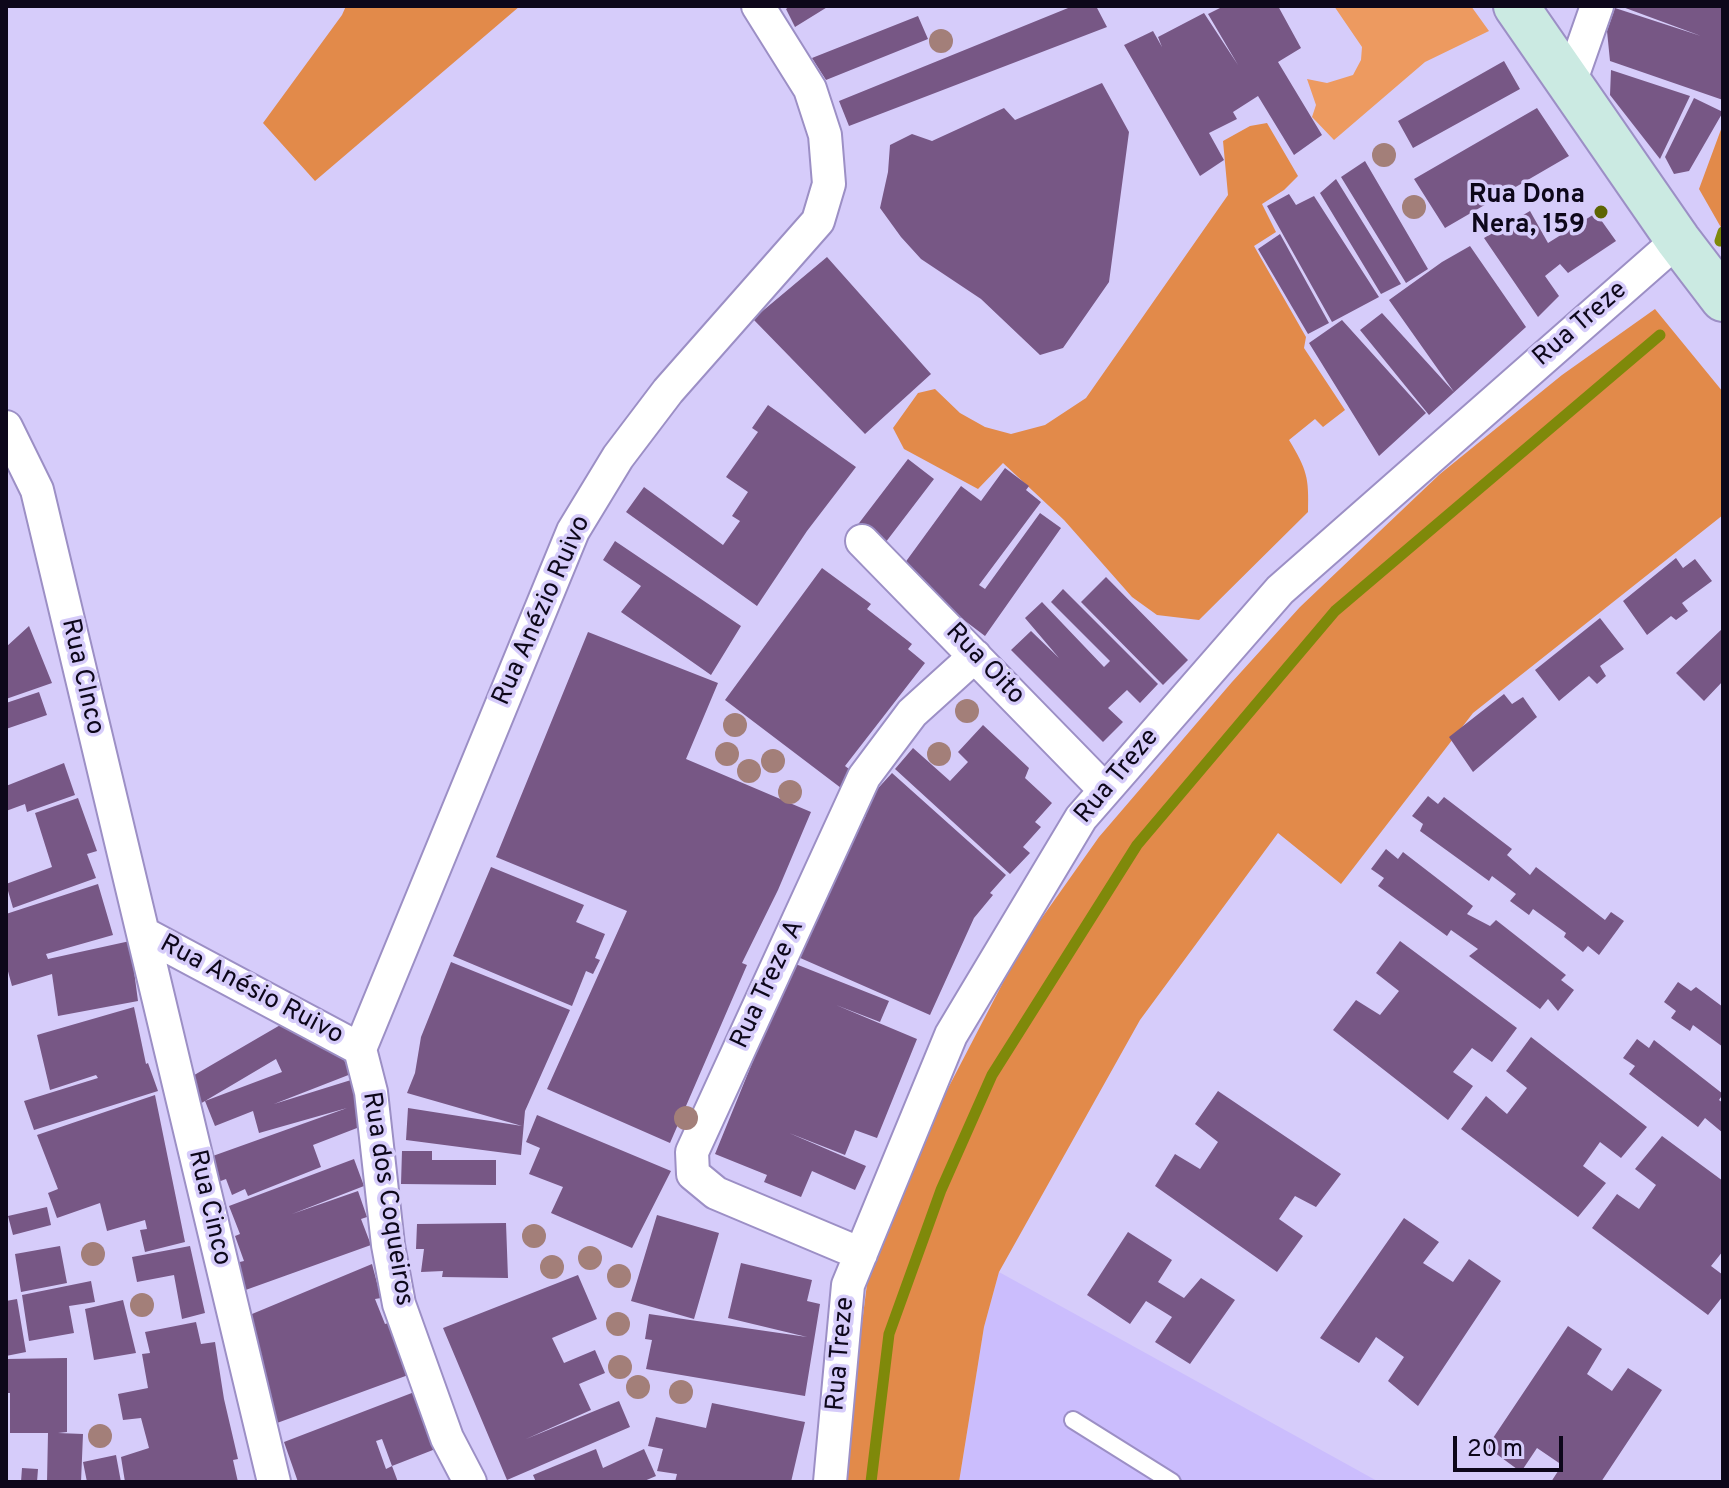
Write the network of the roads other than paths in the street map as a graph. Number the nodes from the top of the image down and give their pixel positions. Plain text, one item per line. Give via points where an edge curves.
1 (758, 6) edge
2 (1516, 6) edge
3 (1597, 6) edge
4 (1570, 83) junction
5 (1678, 240) junction
6 (1723, 299) edge
7 (6, 427) edge
8 (862, 541) dead end
9 (975, 656) junction
10 (1105, 790) junction
11 (143, 933) junction
12 (360, 1049) junction
13 (861, 1254) junction
14 (1073, 1420) dead end
15 (274, 1482) edge
16 (470, 1482) edge
17 (830, 1482) edge
18 (1172, 1482) edge

1 - 12 street, Rua Anézio Ruivo via 810,89 825,135 829,184 818,221 668,391 618,457 573,531
2 - 4 street
3 - 4 street
4 - 5 street
5 - 6 street
5 - 10 street, Rua Treze via 1280,590
7 - 11 street, Rua CInco via 37,490
8 - 9 street, Rua Oito
9 - 10 street, Rua Oito
9 - 13 street, Rua Treze A via 912,713 864,777 692,1152 693,1174 716,1193
10 - 13 street, Rua Treze via 1081,818 951,1035
11 - 12 street, Rua Anésio Ruivo
11 - 15 street, Rua Cinco
12 - 16 street, Rua dos Coqueiros via 371,1092 399,1304 447,1438
13 - 17 street, Rua Treze via 848,1285
14 - 18 lane

